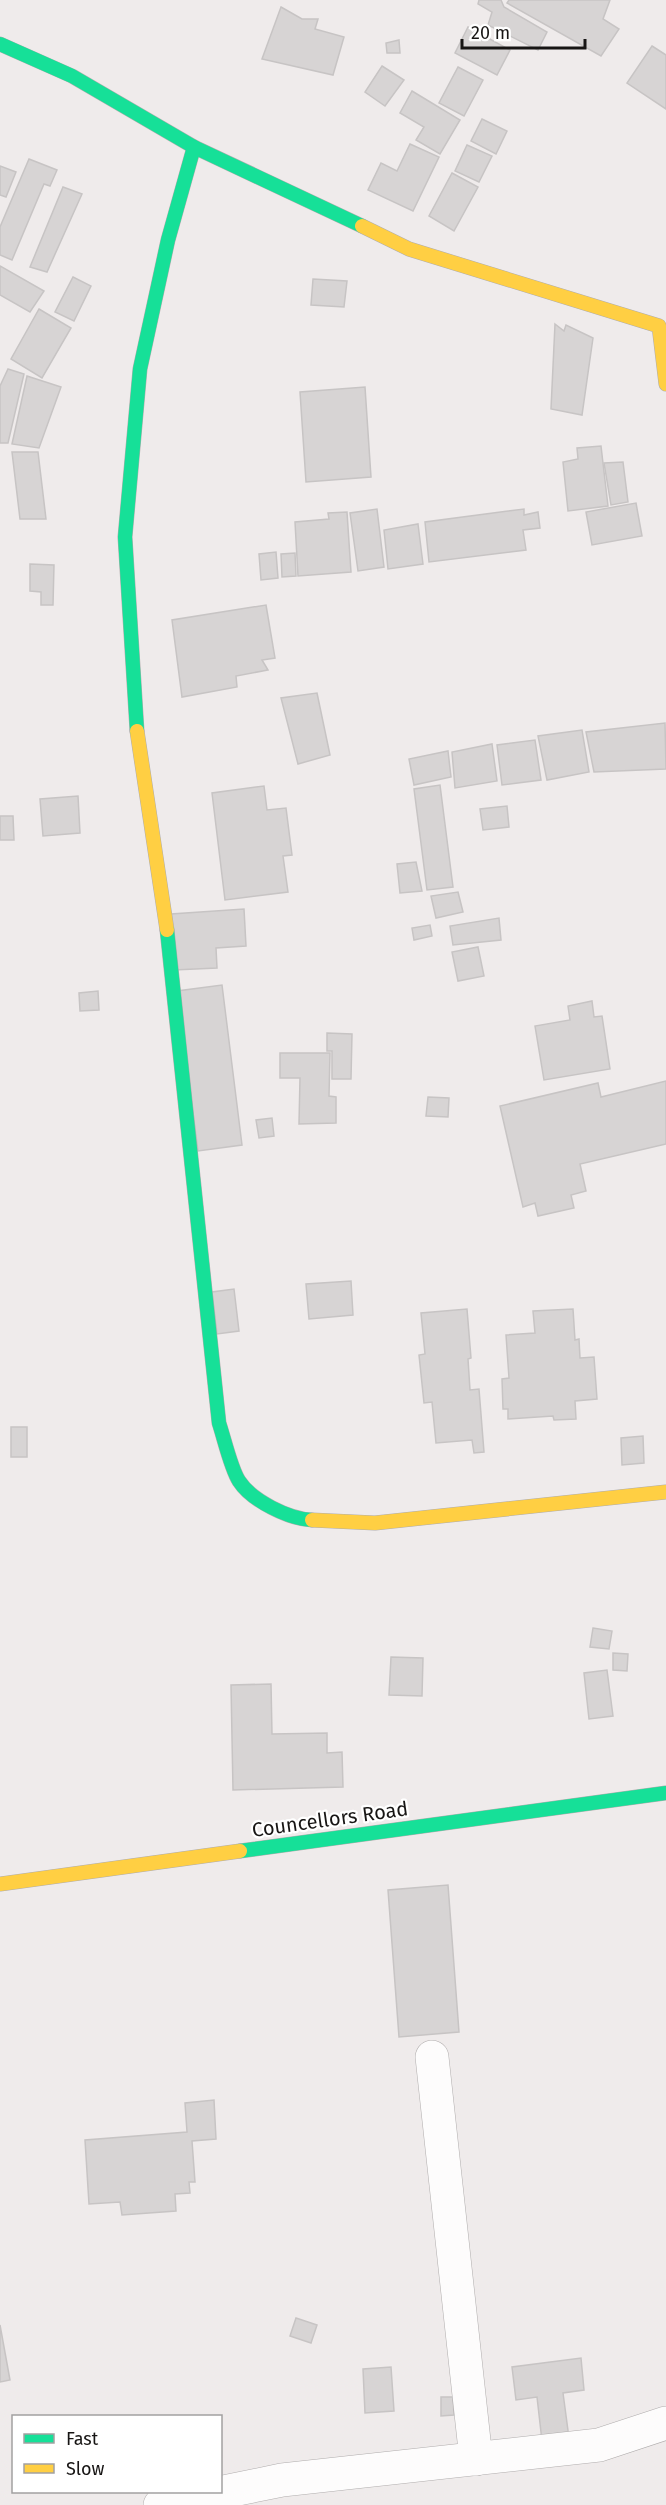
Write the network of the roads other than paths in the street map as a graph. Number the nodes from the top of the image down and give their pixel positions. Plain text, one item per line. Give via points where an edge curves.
1 (0, 44) edge
2 (194, 147) junction
3 (663, 325) edge
4 (666, 384) edge
5 (666, 1492) edge
6 (666, 1793) edge
7 (0, 1884) edge
8 (432, 2057) dead end
9 (666, 2423) edge
10 (476, 2458) junction
11 (284, 2493) edge
12 (160, 2505) edge

1 - 2 street via 72,76
2 - 3 street via 409,249
2 - 5 street via 168,240 140,369 125,537 136,725 171,955 219,1423 239,1481 265,1505 305,1520 375,1523
3 - 4 street
6 - 7 street, Councellors Road
8 - 10 street
9 - 10 street via 599,2445
10 - 11 street
11 - 12 street

